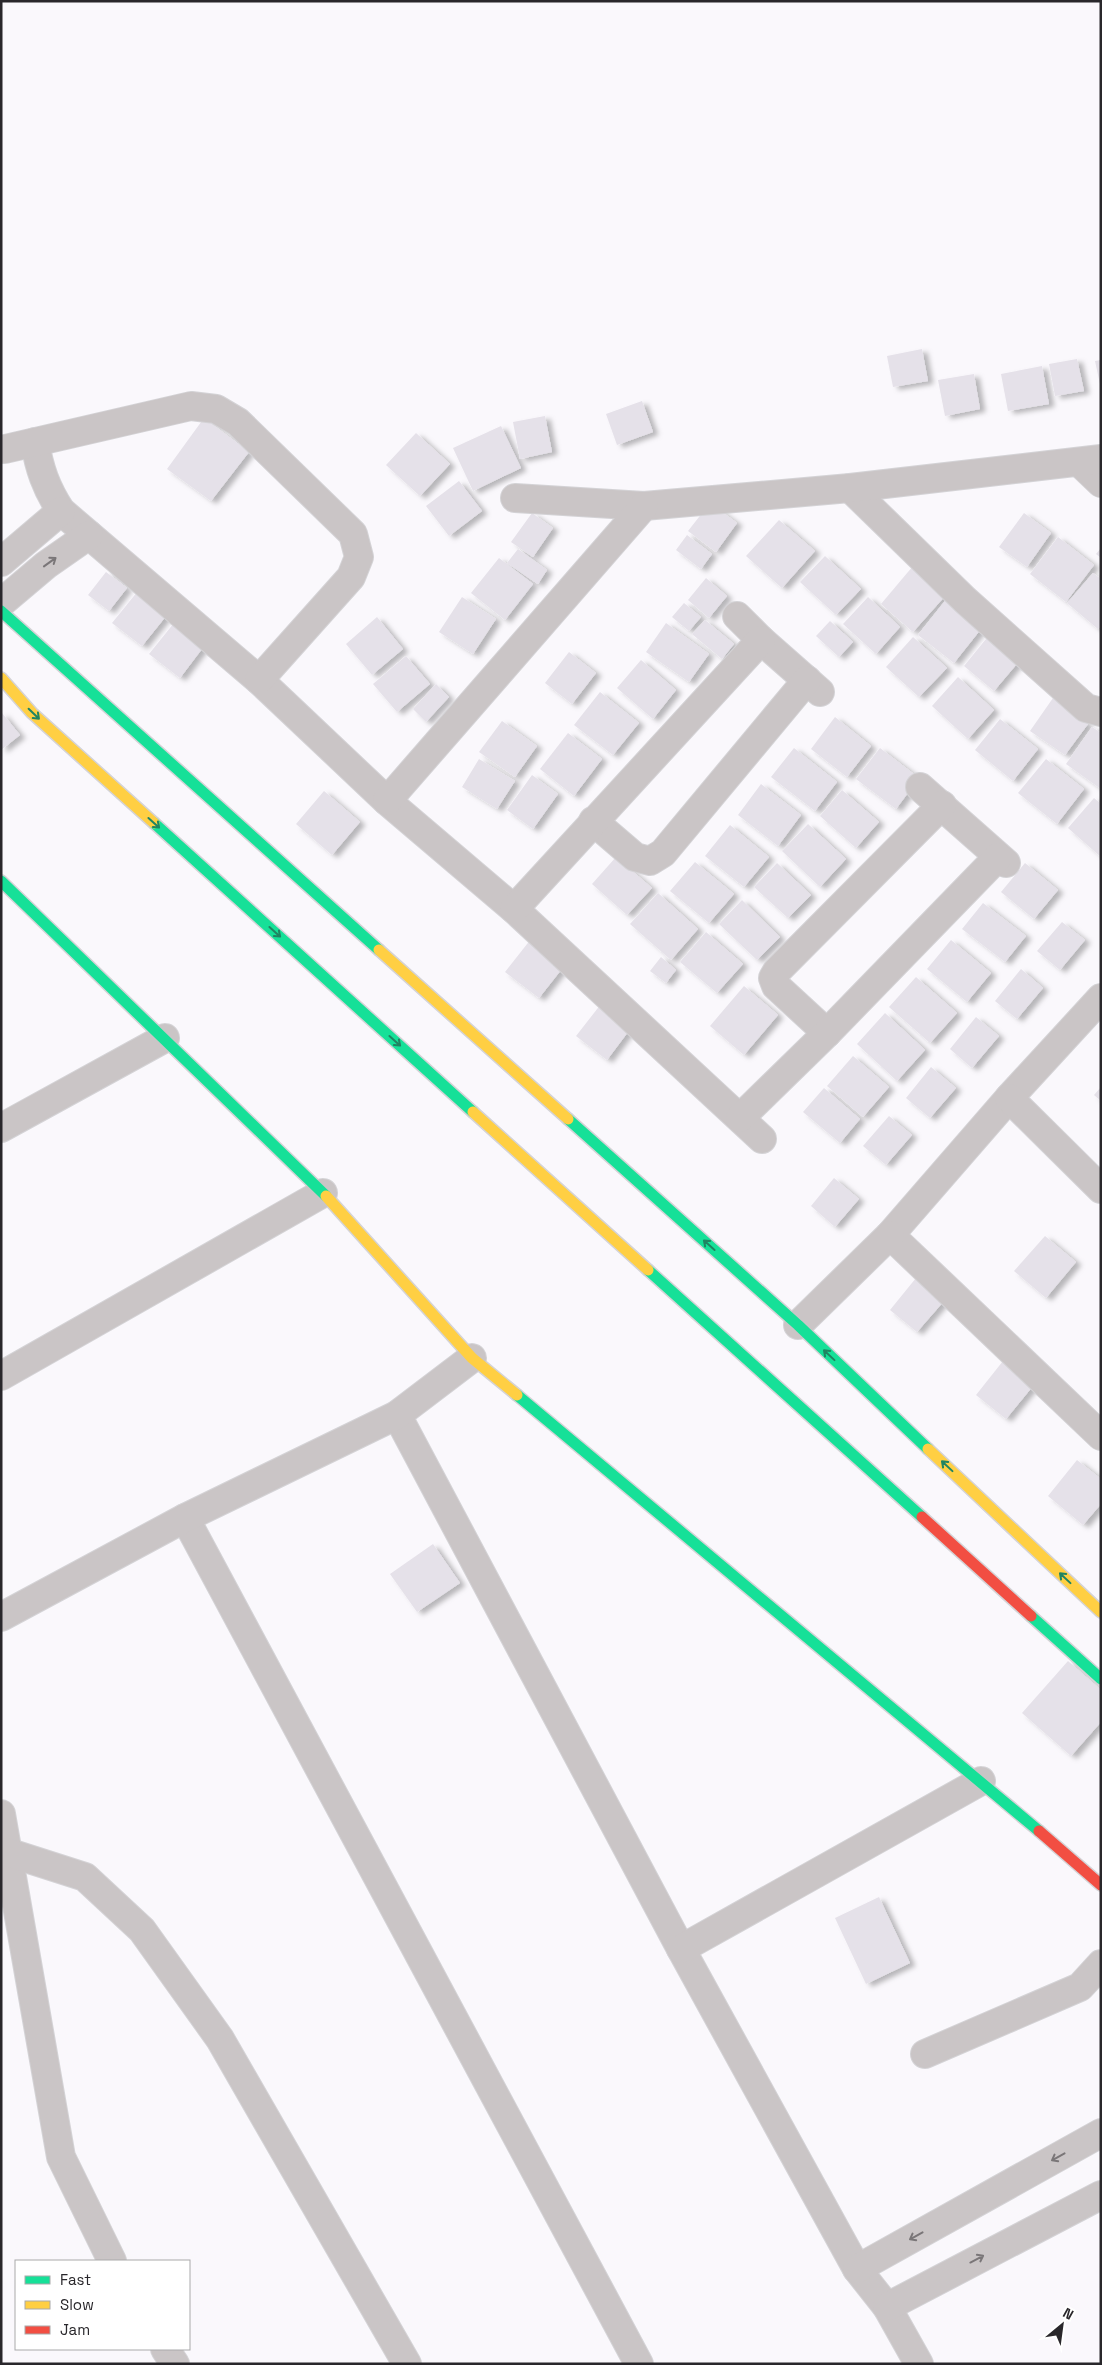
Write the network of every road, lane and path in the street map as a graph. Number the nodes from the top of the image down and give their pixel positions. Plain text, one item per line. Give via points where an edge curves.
1 (35, 442) junction
2 (6, 449) dead end
3 (1090, 460) edge
4 (1101, 483) edge
5 (850, 488) junction
6 (515, 498) dead end
7 (644, 506) junction
8 (61, 510) junction
9 (89, 535) junction
10 (1, 562) edge
11 (1, 603) edge
12 (1, 611) edge
13 (737, 616) dead end
14 (760, 640) junction
15 (1, 678) edge
16 (259, 680) junction
17 (1101, 712) edge
18 (920, 787) dead end
19 (388, 801) junction
20 (942, 805) junction
21 (593, 821) junction
22 (5, 892) edge
23 (514, 909) junction
24 (1101, 998) edge
25 (827, 1033) junction
26 (165, 1038) junction
27 (1008, 1098) junction
28 (740, 1118) junction
29 (1, 1128) edge
30 (762, 1139) dead end
31 (1101, 1189) edge
32 (323, 1192) junction
33 (890, 1235) junction
34 (798, 1325) junction
35 (472, 1358) junction
36 (1, 1376) edge
37 (397, 1415) junction
38 (1101, 1436) edge
39 (185, 1518) junction
40 (1101, 1612) edge
41 (1, 1617) edge
42 (1101, 1679) edge
43 (981, 1781) junction
44 (1, 1814) edge
45 (7, 1852) junction
46 (1101, 1885) edge
47 (681, 1949) junction
48 (1101, 1964) edge
49 (925, 2054) dead end
50 (1101, 2133) edge
51 (1101, 2195) edge
52 (112, 2260) edge
53 (857, 2269) junction
54 (888, 2307) junction
55 (166, 2350) edge
56 (175, 2364) edge
57 (407, 2364) edge
58 (639, 2364) edge
59 (920, 2364) edge

1 - 2 street
1 - 8 street via 39,467
1 - 16 street via 191,406 216,409 238,422 353,534 359,557 351,577
3 - 4 street
3 - 5 street
5 - 7 street
5 - 17 street via 972,606 1086,708
6 - 7 street
7 - 19 street
8 - 9 street
8 - 10 street
11 -> 9 street via 46,565
9 - 16 street
34 -> 12 street
13 - 14 street
14 - 21 street
14 - 21 street via 814,686 663,853 650,860 635,857
15 -> 42 street via 39,719
16 - 19 street
18 - 20 street
19 - 23 street
20 - 25 street via 773,978 776,986
20 - 25 street via 1002,860
21 - 23 street
22 - 26 street
23 - 28 street
24 - 27 street
25 - 28 street
26 - 29 street
26 - 32 street
27 - 31 street
27 - 33 street
28 - 30 street
32 - 35 street
32 - 36 street
33 - 34 street
33 - 38 street
40 -> 34 street
35 - 37 street
35 - 43 street
37 - 39 street
37 - 47 street
39 - 41 street
39 - 58 street
43 - 46 street
43 - 47 street
44 - 45 street
45 - 52 street via 61,2157
45 - 57 street via 85,1877 142,1930 220,2039
47 - 53 street
48 - 49 street via 1080,1986
50 -> 53 street
54 -> 51 street
53 - 54 street
54 - 59 street
55 - 56 street

